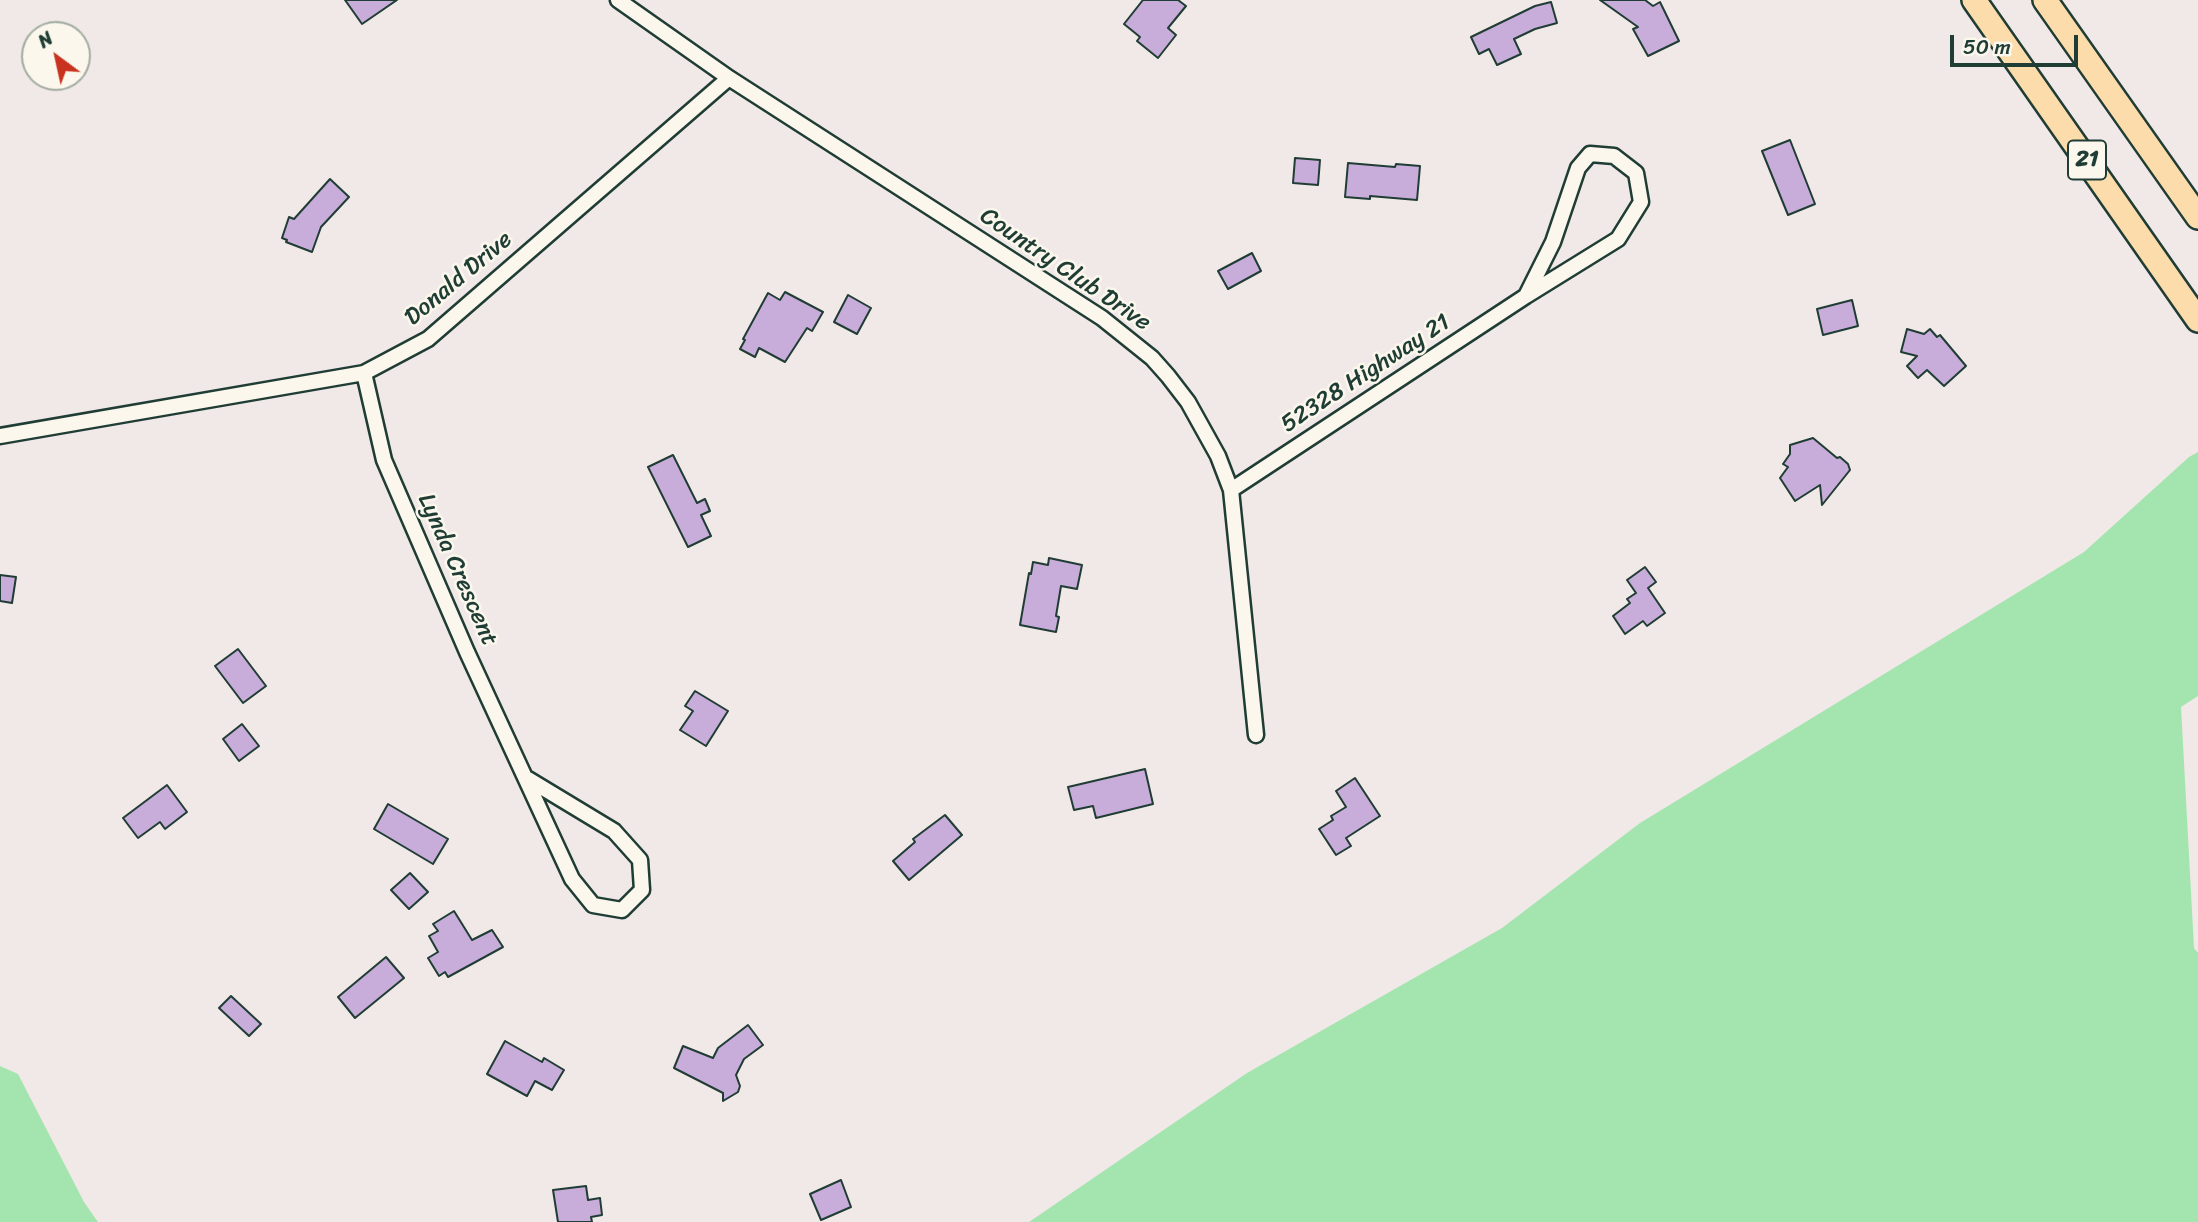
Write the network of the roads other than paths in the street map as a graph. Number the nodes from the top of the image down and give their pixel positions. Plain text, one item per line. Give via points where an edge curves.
1 (618, 0) edge
2 (1974, 0) edge
3 (2045, 0) edge
4 (729, 78) junction
5 (2198, 218) edge
6 (1526, 296) junction
7 (2198, 320) edge
8 (364, 373) junction
9 (0, 436) edge
10 (1231, 491) junction
11 (1256, 735) dead end
12 (528, 779) junction

1 - 4 street, Country Club Drive
2 - 7 main road, 21
3 - 5 main road, 21
4 - 8 street, Donald Drive via 428,339
4 - 10 street, Country Club Drive via 1062,291 1130,340 1188,402 1218,456
6 - 6 street, 52328 Highway 21 via 1618,239 1641,202 1636,173 1614,156 1590,154 1578,168 1553,242
6 - 10 street, 52328 Highway 21
8 - 9 street, Donald Drive
8 - 12 street, Lynda Crescent via 384,460
10 - 11 street, Country Club Drive
12 - 12 street, Lynda Crescent via 572,879 593,905 622,910 642,890 640,860 614,831

